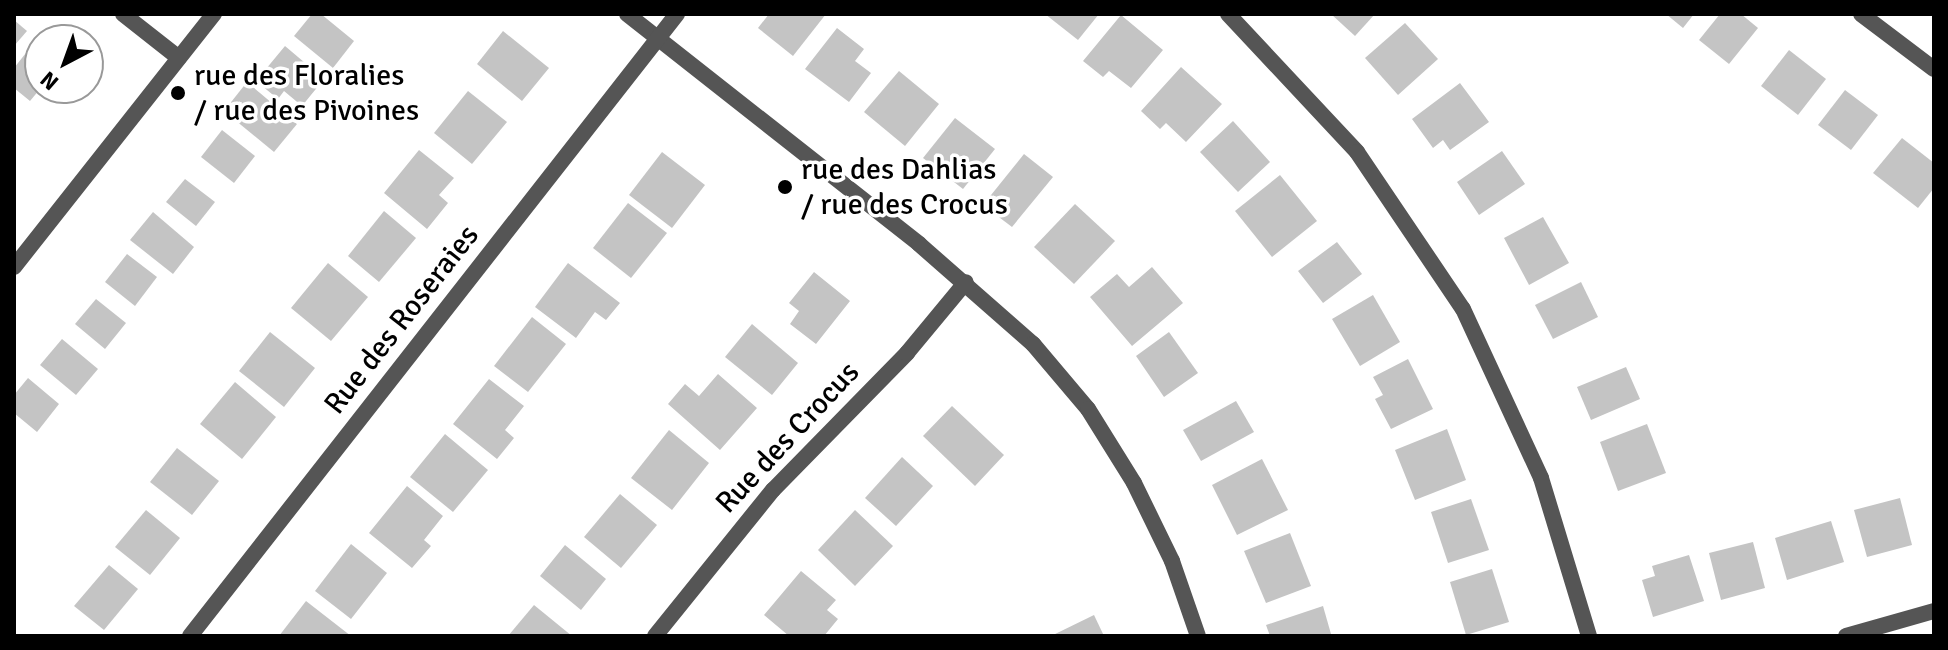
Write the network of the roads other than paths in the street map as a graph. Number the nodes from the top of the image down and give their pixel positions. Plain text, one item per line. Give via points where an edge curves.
1 (123, 14) edge
2 (214, 14) edge
3 (627, 14) edge
4 (677, 14) edge
5 (1228, 14) edge
6 (1861, 14) edge
7 (658, 38) junction
8 (179, 58) junction
9 (1934, 69) edge
10 (14, 267) edge
11 (966, 282) junction
12 (1934, 611) edge
13 (190, 636) edge
14 (655, 636) edge
15 (1198, 636) edge
16 (1589, 636) edge
17 (1846, 636) edge

1 - 8 street
2 - 8 street
3 - 7 street
4 - 7 street, Rue des Roseraies
5 - 16 street via 1350,143 1404,215 1463,309 1541,478
6 - 9 street
7 - 11 street
7 - 13 street, Rue des Roseraies
8 - 10 street
11 - 14 street, Rue des Crocus via 907,353 773,490
11 - 15 street via 1033,344 1102,430 1172,561
12 - 17 street

